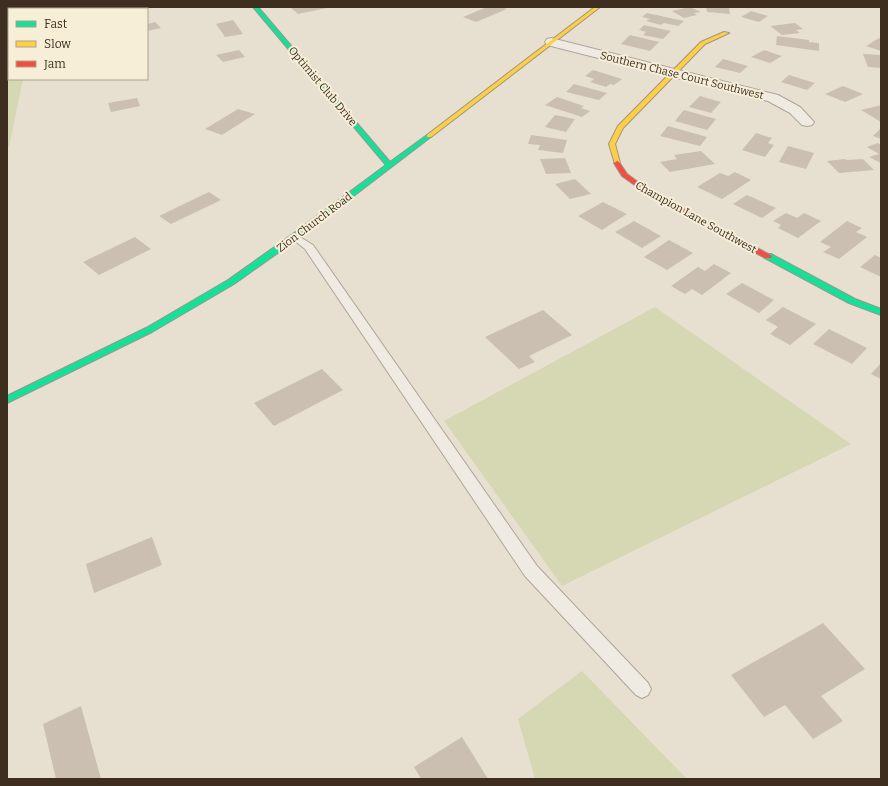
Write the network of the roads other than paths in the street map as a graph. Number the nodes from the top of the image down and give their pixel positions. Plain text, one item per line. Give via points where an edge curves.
1 (255, 7) edge
2 (598, 7) edge
3 (726, 33) dead end
4 (551, 42) junction
5 (673, 73) junction
6 (807, 122) dead end
7 (390, 166) junction
8 (295, 237) junction
9 (881, 312) edge
10 (7, 400) edge
11 (642, 689) dead end

1 - 7 street, Optimist Club Drive
2 - 4 street, Zion Church Road
3 - 5 street, Champion Lane Southwest via 703,43
4 - 5 street, Southern Chase Court Southwest
4 - 7 street, Zion Church Road
5 - 6 street, Southern Chase Court Southwest via 773,98 795,110
5 - 9 street, Champion Lane Southwest via 620,127 612,144 615,160 624,175 648,192 852,301
7 - 8 street, Zion Church Road
8 - 10 street, Zion Church Road via 196,304 122,345
8 - 11 lane via 309,247 532,571

